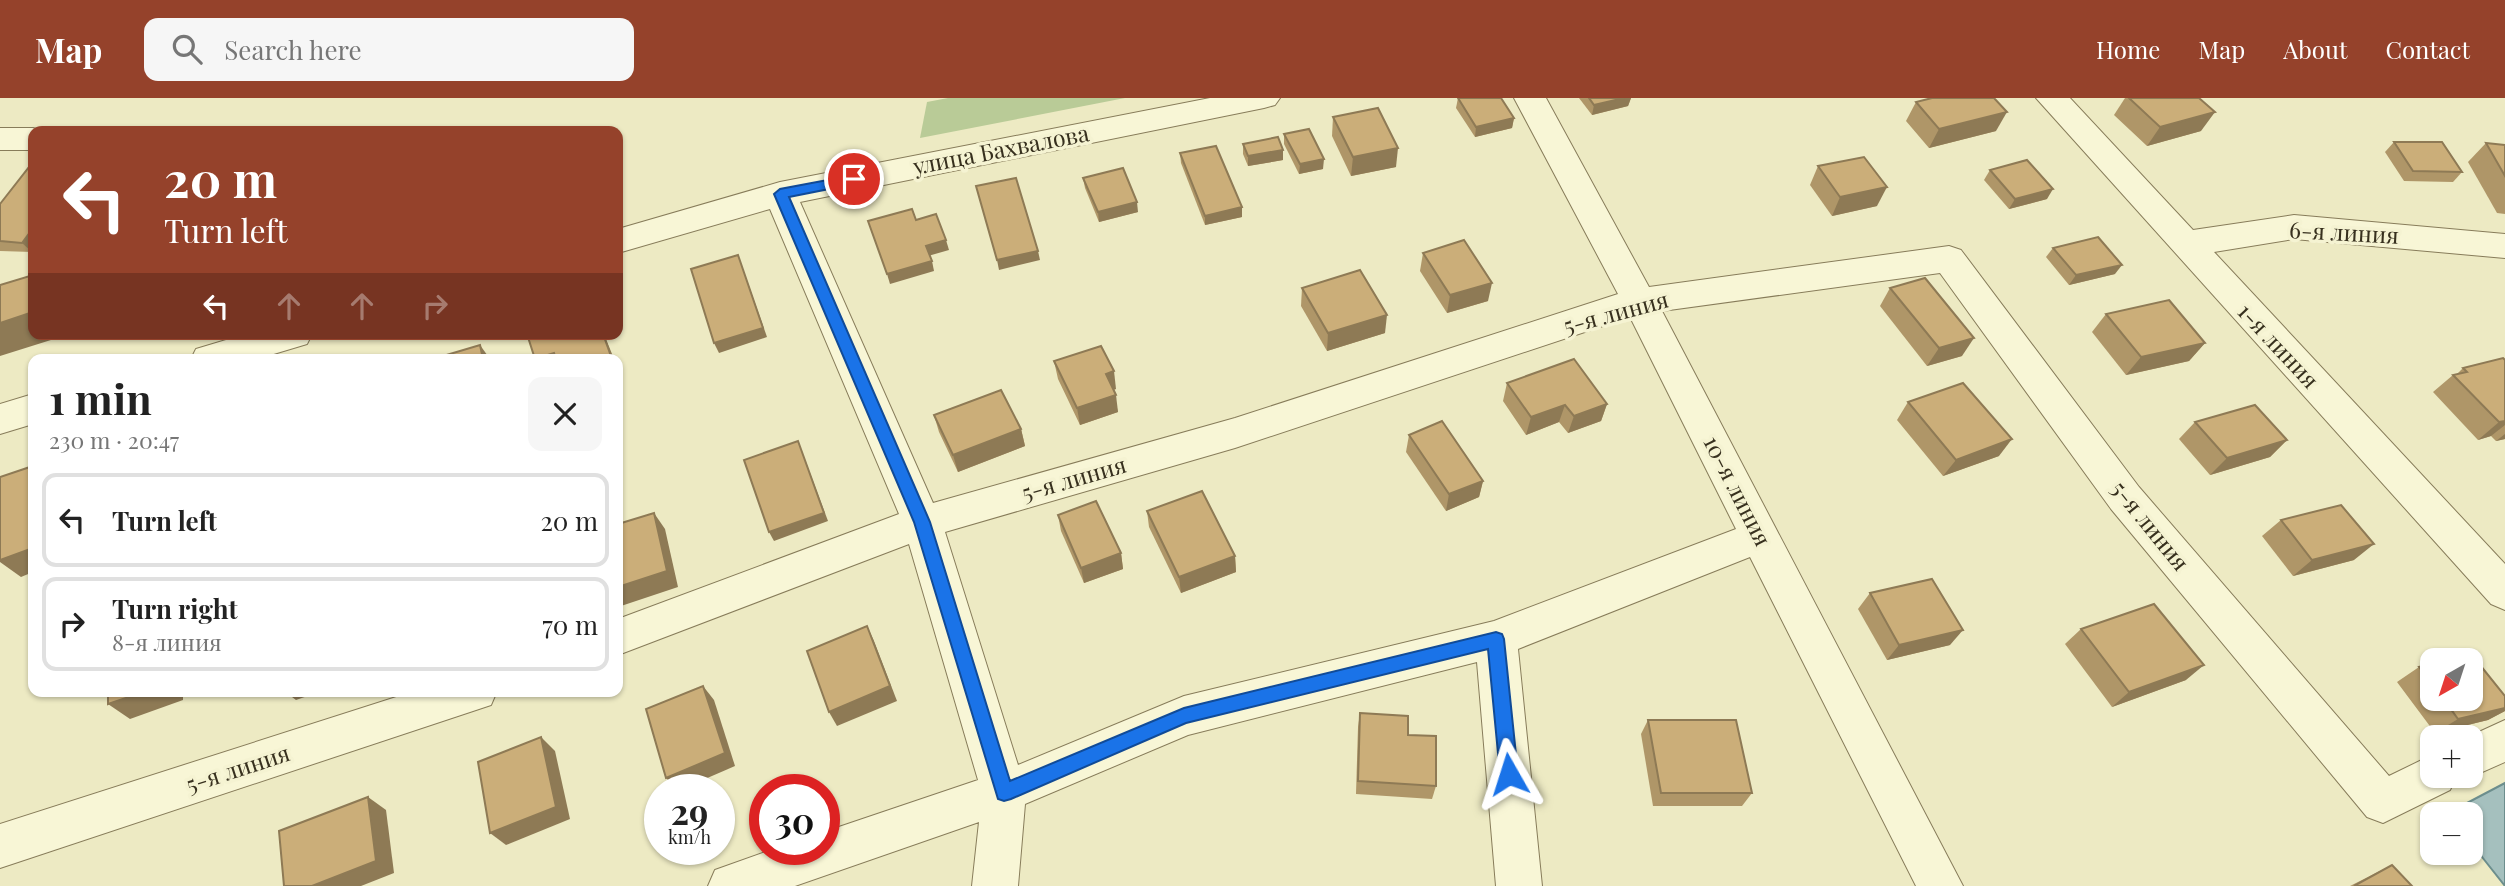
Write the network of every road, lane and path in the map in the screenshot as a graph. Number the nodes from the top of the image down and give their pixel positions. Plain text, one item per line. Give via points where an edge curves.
1 (1264, 98) edge
2 (1530, 98) edge
3 (2052, 98) edge
4 (0, 139) edge
5 (28, 139) edge
6 (780, 194) junction
7 (623, 240) edge
8 (2185, 244) junction
9 (2505, 246) edge
10 (1639, 301) junction
11 (274, 340) edge
12 (226, 354) edge
13 (28, 411) edge
14 (0, 419) edge
15 (922, 522) junction
16 (1761, 536) junction
17 (2505, 592) edge
18 (623, 636) edge
19 (1496, 639) junction
20 (458, 697) edge
21 (2505, 740) edge
22 (2483, 751) edge
23 (2420, 783) edge
24 (1004, 792) junction
25 (0, 846) edge
26 (731, 886) edge
27 (995, 886) edge
28 (1519, 886) edge
29 (1940, 886) edge

1 - 6 street, улица Бахвалова
2 - 10 street, 10-я линия
3 - 8 street, 1-я линия
4 - 5 street
6 - 7 street, улица Бахвалова
6 - 15 street
8 - 9 street, 6-я линия via 2294,227
8 - 17 street, 1-я линия
10 - 15 street, 5-я линия via 1235,433
10 - 16 street, 10-я линия
10 - 23 street, 5-я линия via 1949,259 2125,498 2383,802
11 - 12 street
13 - 14 street
15 - 18 street, 5-я линия
15 - 24 street
16 - 19 street
16 - 29 street, 10-я линия
19 - 24 street via 1184,716
19 - 28 street
20 - 25 street, 5-я линия
21 - 22 street
24 - 26 street
24 - 27 street

